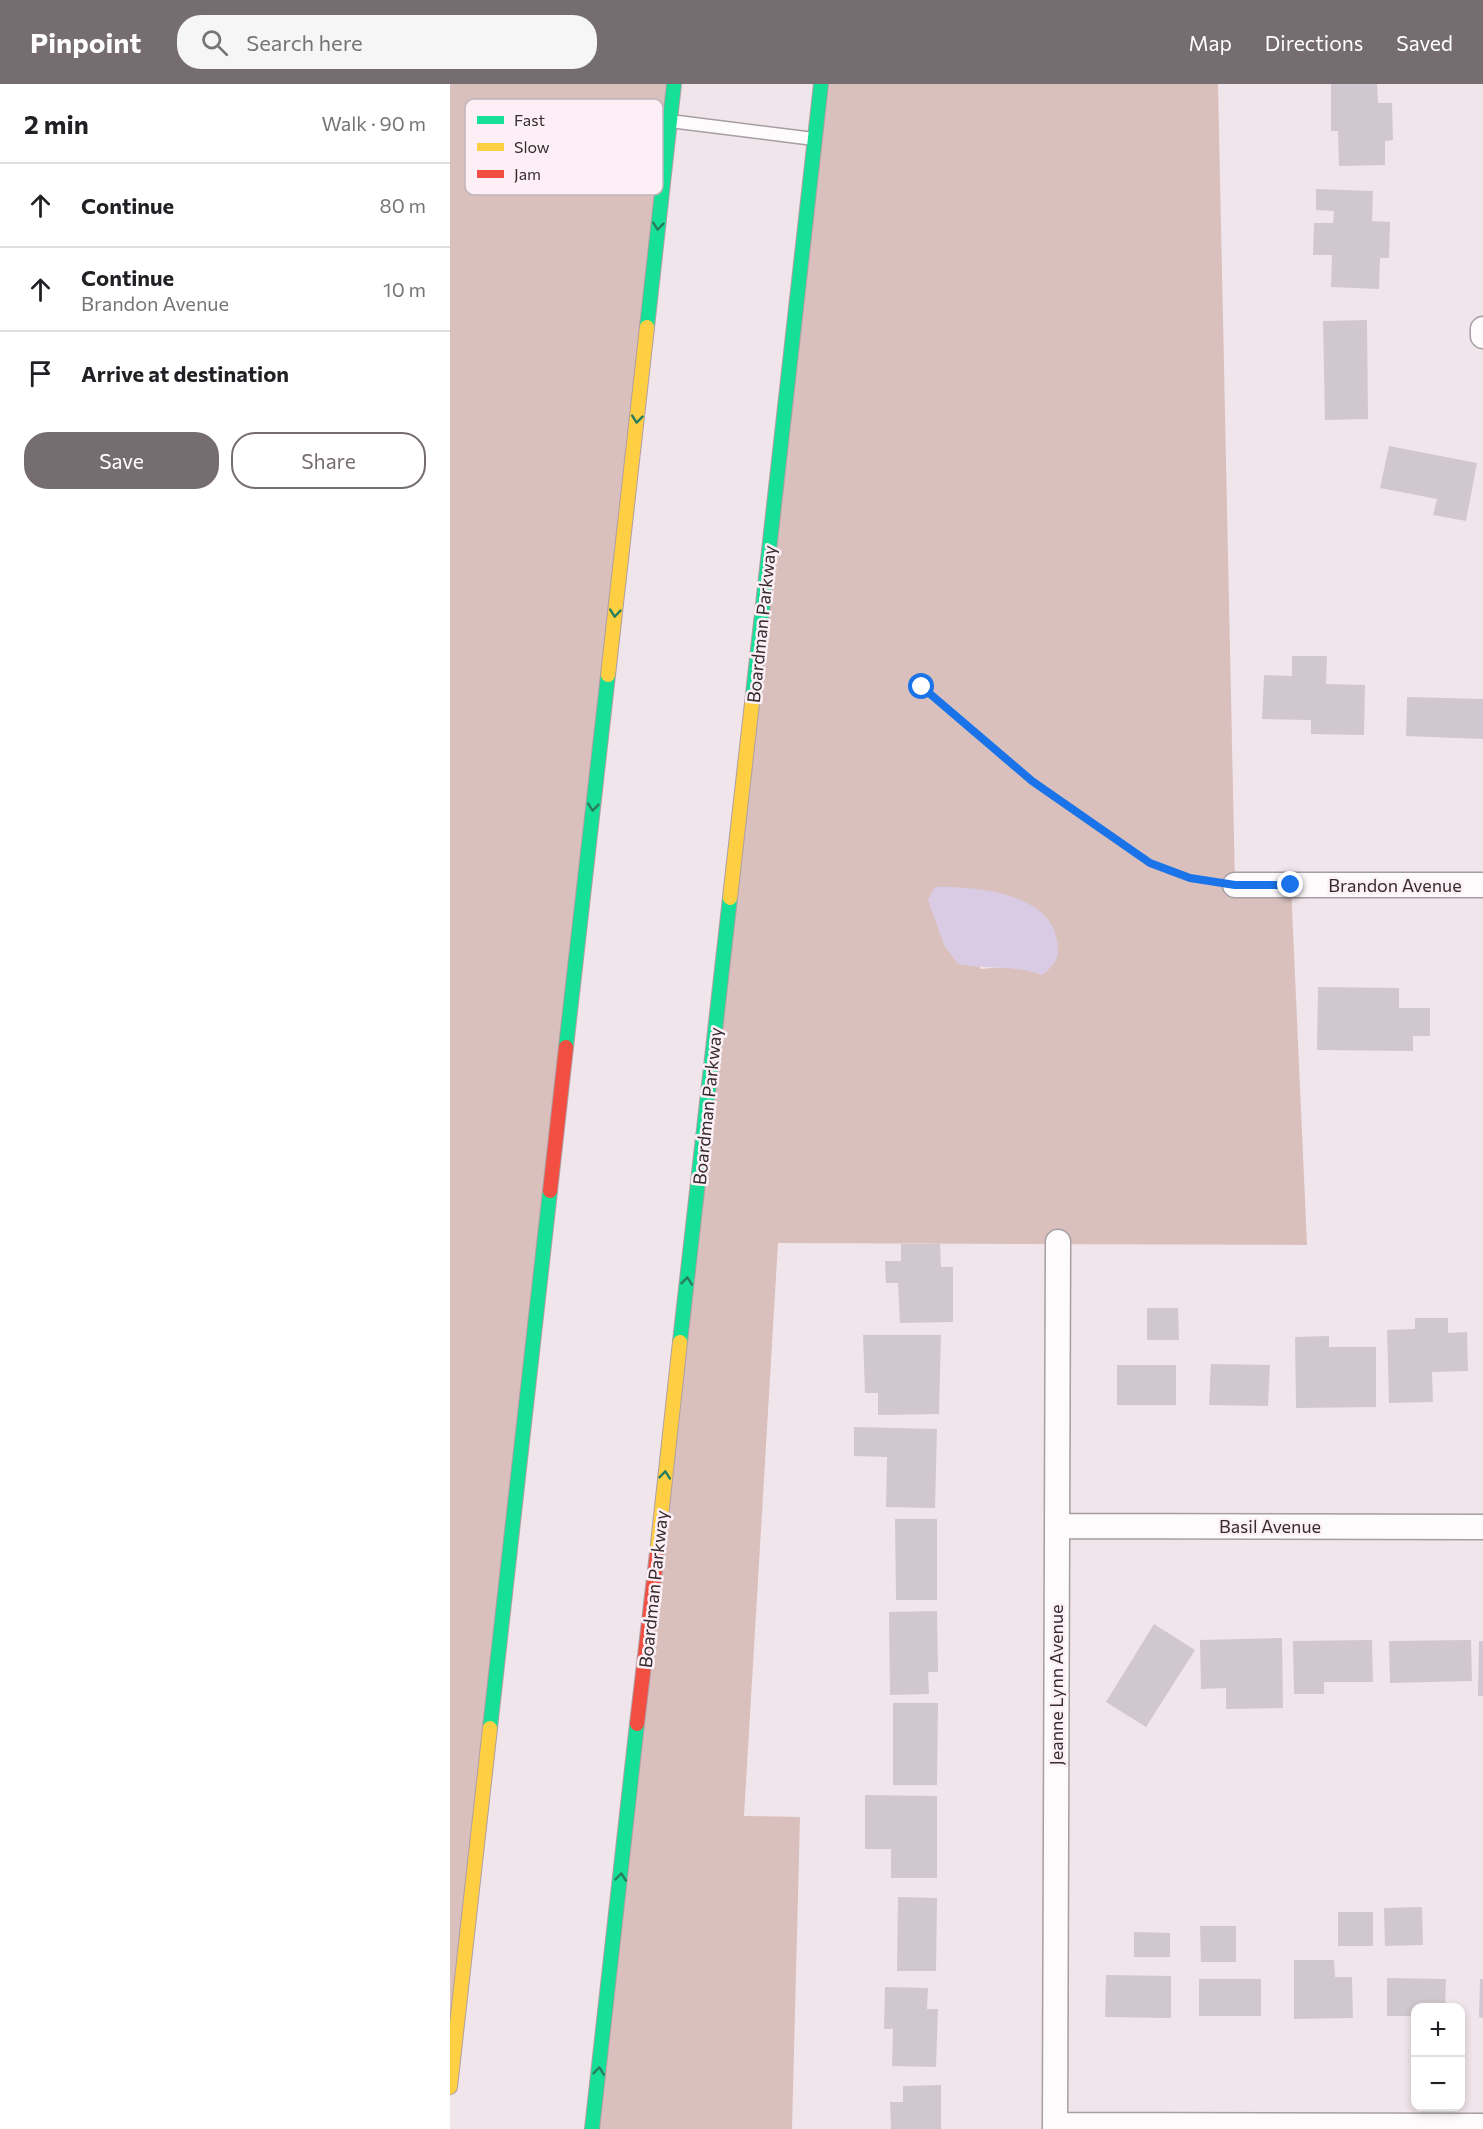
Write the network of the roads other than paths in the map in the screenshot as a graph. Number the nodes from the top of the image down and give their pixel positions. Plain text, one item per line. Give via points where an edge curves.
1 (674, 84) edge
2 (821, 84) edge
3 (670, 121) junction
4 (815, 139) junction
5 (663, 184) edge
6 (662, 195) edge
7 (1483, 328) edge
8 (1483, 336) edge
9 (1235, 885) road end
10 (1483, 885) edge
11 (1058, 1242) dead end
12 (1057, 1526) junction
13 (1483, 1527) edge
14 (450, 2087) edge
15 (1483, 2126) edge
16 (1055, 2127) edge
17 (592, 2129) edge

1 - 3 highway
2 - 4 highway, Boardman Parkway
3 - 4 lane
3 -> 5 highway
17 -> 4 highway, Boardman Parkway
6 -> 14 highway
7 - 8 street
9 - 10 street, Brandon Avenue
11 - 12 street, Jeanne Lynn Avenue
12 - 13 street, Basil Avenue
12 - 16 street, Jeanne Lynn Avenue
15 - 16 street

